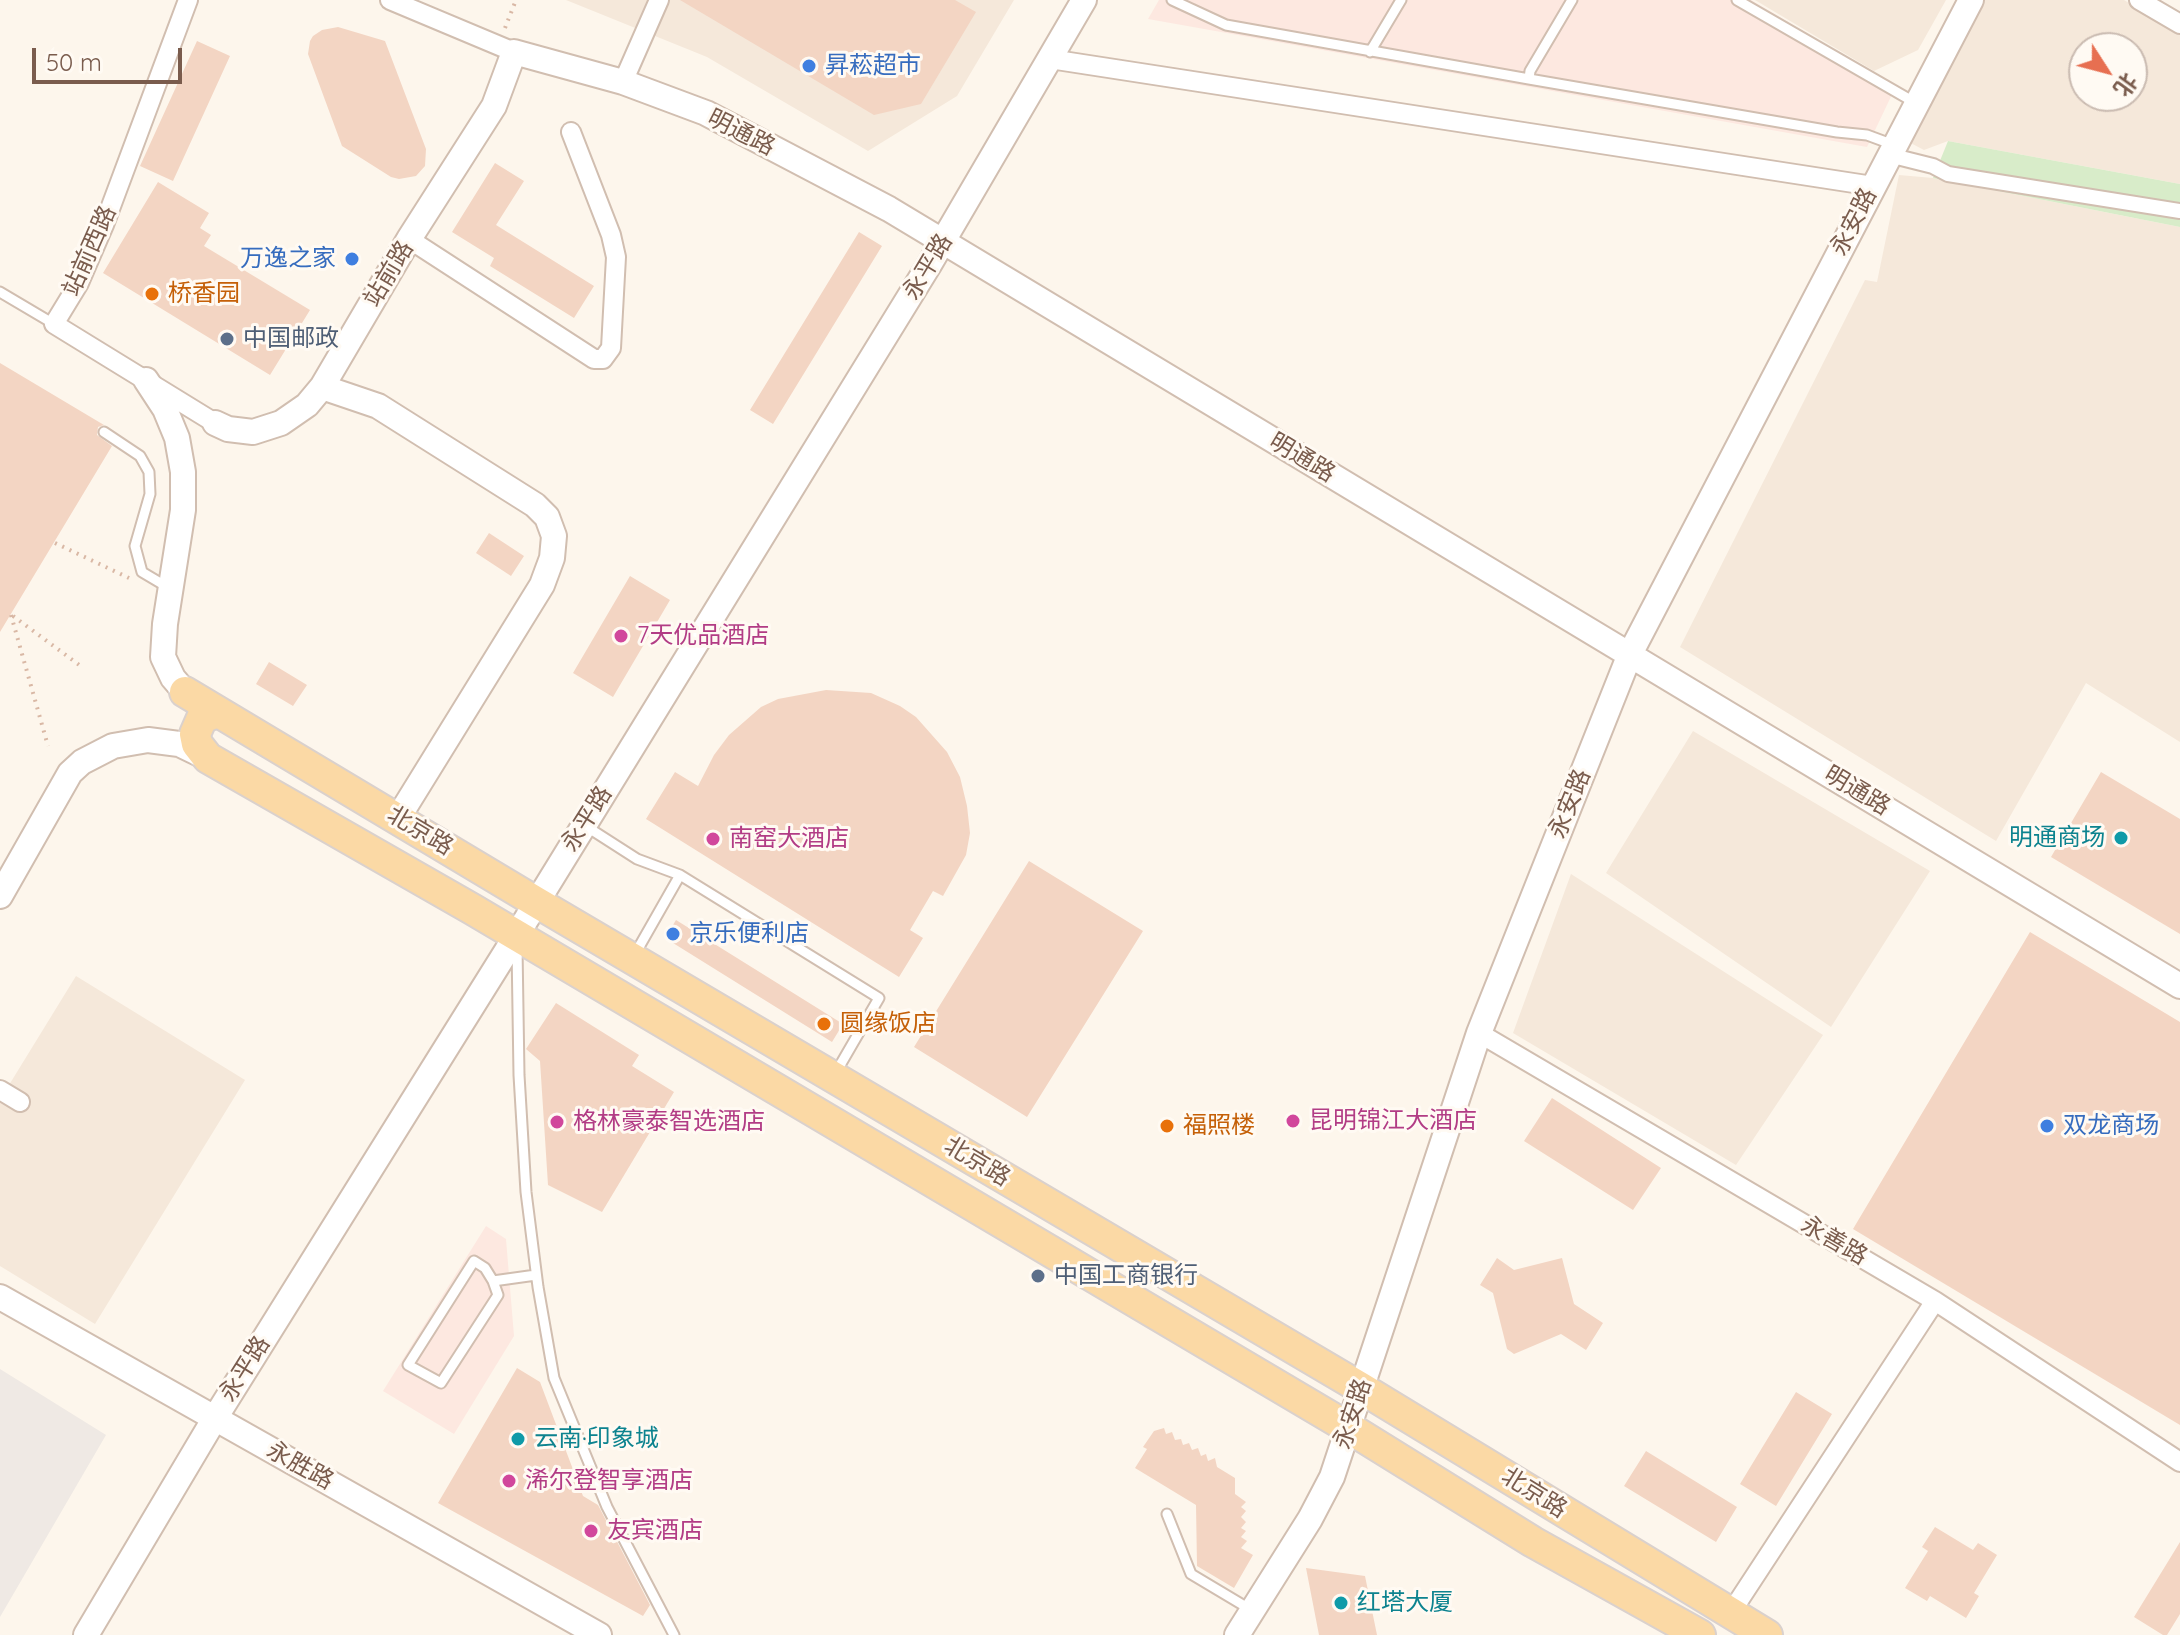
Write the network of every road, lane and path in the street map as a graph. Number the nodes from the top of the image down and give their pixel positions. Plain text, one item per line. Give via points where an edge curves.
1 (188, 0) edge
2 (390, 0) edge
3 (516, 0) edge
4 (659, 0) edge
5 (1084, 0) edge
6 (1172, 0) edge
7 (1401, 0) edge
8 (1572, 0) edge
9 (1737, 0) edge
10 (1971, 0) edge
11 (2139, 0) edge
12 (2180, 24) edge
13 (506, 48) junction
14 (1370, 52) junction
15 (1050, 59) junction
16 (1529, 79) junction
17 (623, 82) junction
18 (1916, 103) junction
19 (571, 132) dead end
20 (1891, 150) junction
21 (1873, 186) junction
22 (2180, 211) edge
23 (409, 239) junction
24 (943, 242) junction
25 (0, 292) edge
26 (54, 324) junction
27 (146, 380) junction
28 (322, 387) junction
29 (215, 423) joint
30 (104, 432) dead end
31 (55, 543) dead end
32 (134, 580) dead end
33 (172, 590) junction
34 (1630, 654) junction
35 (82, 667) dead end
36 (185, 692) joint
37 (217, 712) junction
38 (48, 746) dead end
39 (208, 758) junction
40 (398, 818) junction
41 (583, 824) junction
42 (680, 875) junction
43 (0, 896) edge
44 (536, 902) junction
45 (516, 936) junction
46 (632, 958) junction
47 (2180, 986) edge
48 (1479, 1033) junction
49 (833, 1077) junction
50 (0, 1090) edge
51 (20, 1102) dead end
52 (536, 1275) junction
53 (493, 1281) junction
54 (0, 1297) edge
55 (1935, 1301) junction
56 (1361, 1388) junction
57 (215, 1418) junction
58 (1349, 1428) junction
59 (2180, 1462) edge
60 (1167, 1514) dead end
61 (1253, 1611) junction
62 (1730, 1614) junction
63 (86, 1635) edge
64 (599, 1635) edge
65 (674, 1635) edge
66 (1237, 1635) edge
67 (1700, 1635) edge
68 (1767, 1635) edge

1 - 26 street, 站前西路 via 104,225
2 - 13 street, 明通路
3 - 13 path
4 - 17 street
5 - 15 street, 永平路
6 - 14 lane via 1226,25
7 - 14 lane
8 - 16 lane
9 - 18 lane
10 - 18 street, 永安路
11 - 12 street
13 - 17 street, 明通路
13 - 23 street, 站前路 via 494,106
14 - 16 lane
15 - 21 street
15 - 24 street, 永平路
16 - 20 lane via 1867,135
17 - 24 street, 明通路 via 706,113
18 - 20 street, 永安路
19 - 23 street via 616,257 611,348 603,359 594,359
20 - 21 street, 永安路
20 - 22 street via 1948,174
21 - 34 street, 永安路
23 - 28 street, 站前路
24 - 34 street, 明通路
24 - 41 street, 永平路
25 - 26 lane
26 - 27 street, 站前西路
27 - 29 street, 站前西路
27 - 33 street via 177,438 183,472
28 - 29 street, 站前路 via 281,423 253,432
28 - 40 street via 378,406 535,505 554,536 542,585
30 - 33 lane via 140,456 149,472 150,494 135,546 142,572
31 - 32 path
33 - 36 street via 163,657
34 - 47 street, 明通路
34 - 48 street, 永安路
35 - 38 path via 11,615
36 - 37 main road, 北京路
37 - 39 main road via 202,718 195,734
37 - 40 main road, 北京路
39 - 43 street via 179,744 148,740 113,746 82,762 70,773
39 - 45 main road, 北京路
40 - 44 main road, 北京路
41 - 42 lane via 637,859
41 - 44 street, 永平路
42 - 46 lane
42 - 49 lane via 879,998
44 - 45 street, 永平路
44 - 46 main road, 北京路
45 - 52 lane via 526,1192
45 - 57 street, 永平路
45 - 58 main road, 北京路
46 - 49 main road, 北京路
48 - 55 street, 永善路
48 - 56 street, 永安路
49 - 56 main road, 北京路
50 - 51 street
52 - 53 lane
52 - 65 lane via 554,1378 607,1507
53 - 53 lane via 474,1261 408,1365 441,1383 498,1295
54 - 57 street, 永胜路
55 - 59 street, 永善路
55 - 62 street
56 - 58 street, 永安路
56 - 62 main road, 北京路
57 - 63 street, 永平路
57 - 64 street, 永胜路
58 - 61 street, 永安路 via 1310,1519
58 - 67 main road, 北京路 via 1533,1542
60 - 61 lane via 1191,1574
61 - 66 street, 永安路
62 - 68 main road, 北京路

